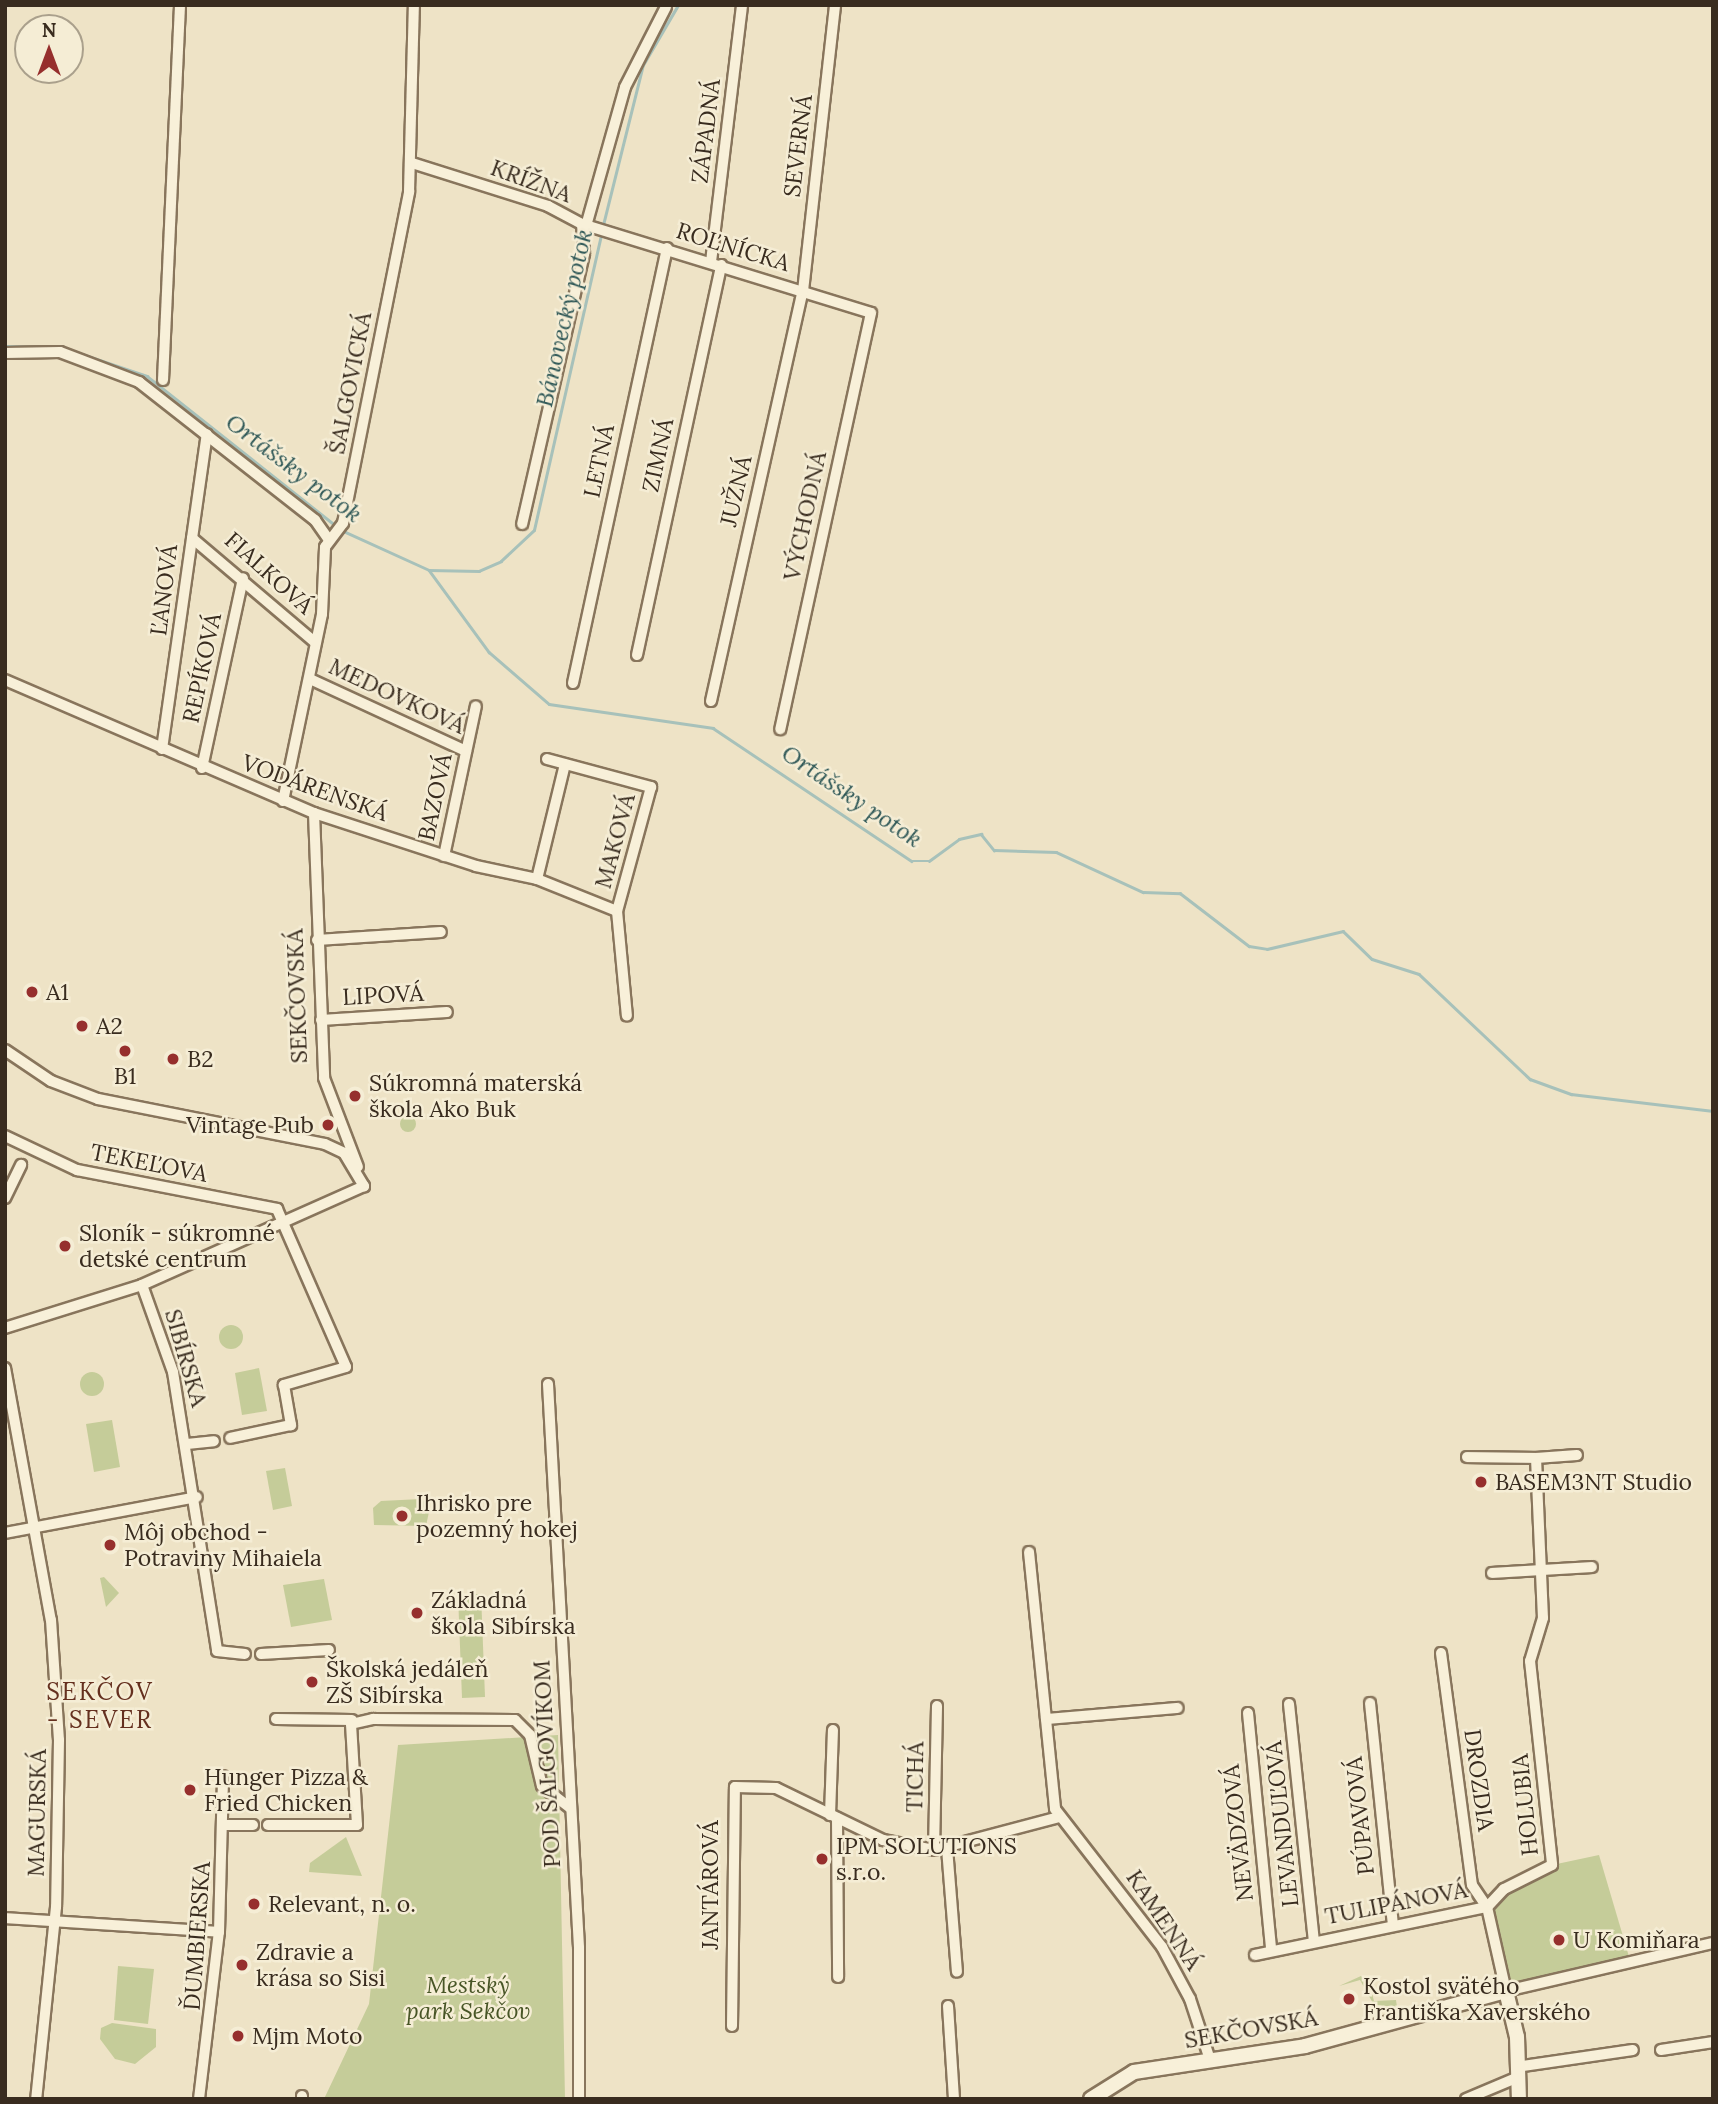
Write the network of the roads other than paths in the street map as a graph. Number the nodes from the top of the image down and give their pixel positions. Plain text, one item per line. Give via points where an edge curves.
1 (180, 5) edge
2 (414, 5) edge
3 (743, 5) edge
4 (835, 5) edge
5 (666, 6) edge
6 (412, 163) junction
7 (587, 226) junction
8 (667, 248) junction
9 (716, 263) junction
10 (803, 291) junction
11 (871, 313) joint
12 (5, 353) edge
13 (163, 380) dead end
14 (207, 434) junction
15 (522, 524) dead end
16 (333, 537) junction
17 (192, 538) junction
18 (243, 578) junction
19 (316, 643) junction
20 (637, 655) dead end
21 (310, 679) junction
22 (5, 680) edge
23 (573, 683) dead end
24 (711, 701) dead end
25 (476, 706) dead end
26 (780, 729) dead end
27 (162, 749) junction
28 (466, 751) junction
29 (547, 759) dead end
30 (565, 764) junction
31 (202, 768) junction
32 (283, 801) junction
33 (314, 813) junction
34 (444, 856) junction
35 (537, 878) junction
36 (617, 911) junction
37 (441, 932) dead end
38 (317, 940) junction
39 (447, 1012) dead end
40 (627, 1016) dead end
41 (321, 1020) junction
42 (5, 1050) edge
43 (5, 1136) edge
44 (21, 1165) dead end
45 (358, 1170) junction
46 (364, 1186) joint
47 (5, 1198) edge
48 (284, 1223) junction
49 (142, 1284) junction
50 (5, 1328) edge
51 (5, 1368) edge
52 (548, 1384) dead end
53 (230, 1438) dead end
54 (215, 1441) dead end
55 (187, 1444) junction
56 (1577, 1455) dead end
57 (1467, 1457) dead end
58 (1536, 1458) junction
59 (197, 1497) junction
60 (37, 1528) junction
61 (5, 1533) edge
62 (1029, 1552) dead end
63 (1592, 1567) dead end
64 (1541, 1570) junction
65 (1492, 1573) dead end
66 (329, 1650) dead end
67 (1441, 1653) dead end
68 (245, 1654) dead end
69 (261, 1654) dead end
70 (1370, 1703) dead end
71 (1289, 1704) dead end
72 (937, 1706) dead end
73 (1178, 1707) dead end
74 (1248, 1713) dead end
75 (278, 1719) dead end
76 (1046, 1719) junction
77 (352, 1720) junction
78 (834, 1730) dead end
79 (223, 1776) dead end
80 (570, 1808) junction
81 (834, 1816) junction
82 (1059, 1817) junction
83 (225, 1825) junction
84 (253, 1825) dead end
85 (268, 1825) dead end
86 (947, 1848) junction
87 (934, 1850) junction
88 (1487, 1907) junction
89 (5, 1918) edge
90 (55, 1921) junction
91 (1393, 1925) junction
92 (219, 1932) junction
93 (1314, 1940) junction
94 (1713, 1943) edge
95 (1271, 1948) junction
96 (1255, 1955) dead end
97 (957, 1972) dead end
98 (838, 1977) dead end
99 (1506, 1991) junction
100 (948, 2006) dead end
101 (732, 2026) dead end
102 (1713, 2042) edge
103 (1633, 2050) dead end
104 (1661, 2050) dead end
105 (1210, 2060) junction
106 (1516, 2073) junction
107 (36, 2099) edge
108 (198, 2099) edge
109 (579, 2099) edge
110 (954, 2099) edge
111 (1091, 2099) edge
112 (1466, 2099) edge
113 (1519, 2099) edge

1 - 13 street
2 - 6 street, ŠALGOVICKÁ via 408,109
3 - 9 street, ZÁPADNÁ
4 - 10 street, SEVERNÁ
5 - 7 street via 625,87
6 - 7 street, KRÍŽNA via 548,206
6 - 16 street, ŠALGOVICKÁ via 343,523
7 - 8 street, ROĽNÍCKA
7 - 15 street, KRÍŽNA
8 - 9 street, ROĽNÍCKA
8 - 23 street, LETNÁ
9 - 10 street, ROĽNÍCKA
9 - 20 street, ZIMNÁ
10 - 11 street, ROĽNÍCKA
10 - 24 street, JUŽNÁ
11 - 26 street, VÝCHODNÁ
12 - 14 street via 60,352 113,369 154,391
14 - 16 street
14 - 17 street, ĽANOVÁ
16 - 19 street, ŠALGOVICKÁ
17 - 18 street, FIALKOVÁ
17 - 27 street, ĽANOVÁ
18 - 19 street, FIALKOVÁ
18 - 31 street, REPÍKOVÁ
19 - 21 street, ŠALGOVICKÁ
21 - 28 street, MEDOVKOVÁ
21 - 32 street, ŠALGOVICKÁ
22 - 27 street, VODÁRENSKÁ
25 - 28 street, BAZOVÁ
27 - 31 street, VODÁRENSKÁ
28 - 34 street, BAZOVÁ
29 - 30 street, MAKOVÁ
30 - 35 street
30 - 36 street, MAKOVÁ via 652,787
31 - 32 street, VODÁRENSKÁ
32 - 33 street, VODÁRENSKÁ
33 - 34 street, VODÁRENSKÁ
33 - 38 street, SEKČOVSKÁ
34 - 35 street, VODÁRENSKÁ
35 - 36 street, VODÁRENSKÁ
36 - 40 street
37 - 38 street
38 - 41 street, SEKČOVSKÁ
39 - 41 street, LIPOVÁ
41 - 45 street, SEKČOVSKÁ via 324,1078
42 - 45 street via 51,1081 98,1099 325,1144
43 - 48 street, TEKEĽOVA via 77,1170 267,1204
44 - 47 street
45 - 46 street, SEKČOVSKÁ
46 - 48 street, SIBÍRSKA
48 - 49 street, SIBÍRSKA
48 - 53 street via 347,1363 344,1371 284,1385 291,1425
49 - 50 street, SIBÍRSKA
49 - 55 street, SIBÍRSKA via 173,1372
51 - 60 street, MAGURSKÁ
52 - 80 street, POD ŠALGOVÍKOM
54 - 55 street
55 - 59 street, SIBÍRSKA
56 - 58 street
57 - 58 street
58 - 64 street
59 - 60 street
59 - 68 street, SIBÍRSKA via 217,1651
60 - 61 street
60 - 90 street, MAGURSKÁ via 59,1740
62 - 76 street
63 - 64 street
64 - 65 street
64 - 88 street, HOLUBIA via 1542,1630 1530,1661 1552,1865 1504,1889
66 - 69 street
67 - 88 street, DROZDIA via 1439,1679 1472,1885
70 - 91 street, PÚPAVOVÁ
71 - 93 street, LEVANDUĽOVÁ
72 - 87 street, TICHÁ
73 - 76 street
74 - 95 street, NEVÄDZOVÁ
75 - 77 street
76 - 82 street
77 - 80 street via 515,1720 530,1735 542,1786
77 - 85 street via 356,1825
78 - 81 street
79 - 83 street, ĎUMBIERSKA
80 - 109 street, POD ŠALGOVÍKOM
81 - 87 street via 883,1840
81 - 98 street
81 - 101 street, JANTÁROVÁ via 776,1788 746,1783 731,1796
82 - 86 street
82 - 105 street, KAMENNÁ via 1162,1947 1190,1999
83 - 84 street
83 - 92 street, ĎUMBIERSKA
86 - 87 street
86 - 97 street
88 - 91 street, TULIPÁNOVÁ
88 - 99 street
89 - 90 street
90 - 92 street
90 - 107 street, MAGURSKÁ
91 - 93 street, TULIPÁNOVÁ
92 - 108 street, ĎUMBIERSKA
93 - 95 street, TULIPÁNOVÁ
94 - 99 street, SEKČOVSKÁ
95 - 96 street, TULIPÁNOVÁ
99 - 105 street, SEKČOVSKÁ via 1305,2046
99 - 106 street via 1517,2038
100 - 110 street
102 - 104 street
103 - 106 street
105 - 111 street, SEKČOVSKÁ via 1134,2072
106 - 112 street
106 - 113 street

